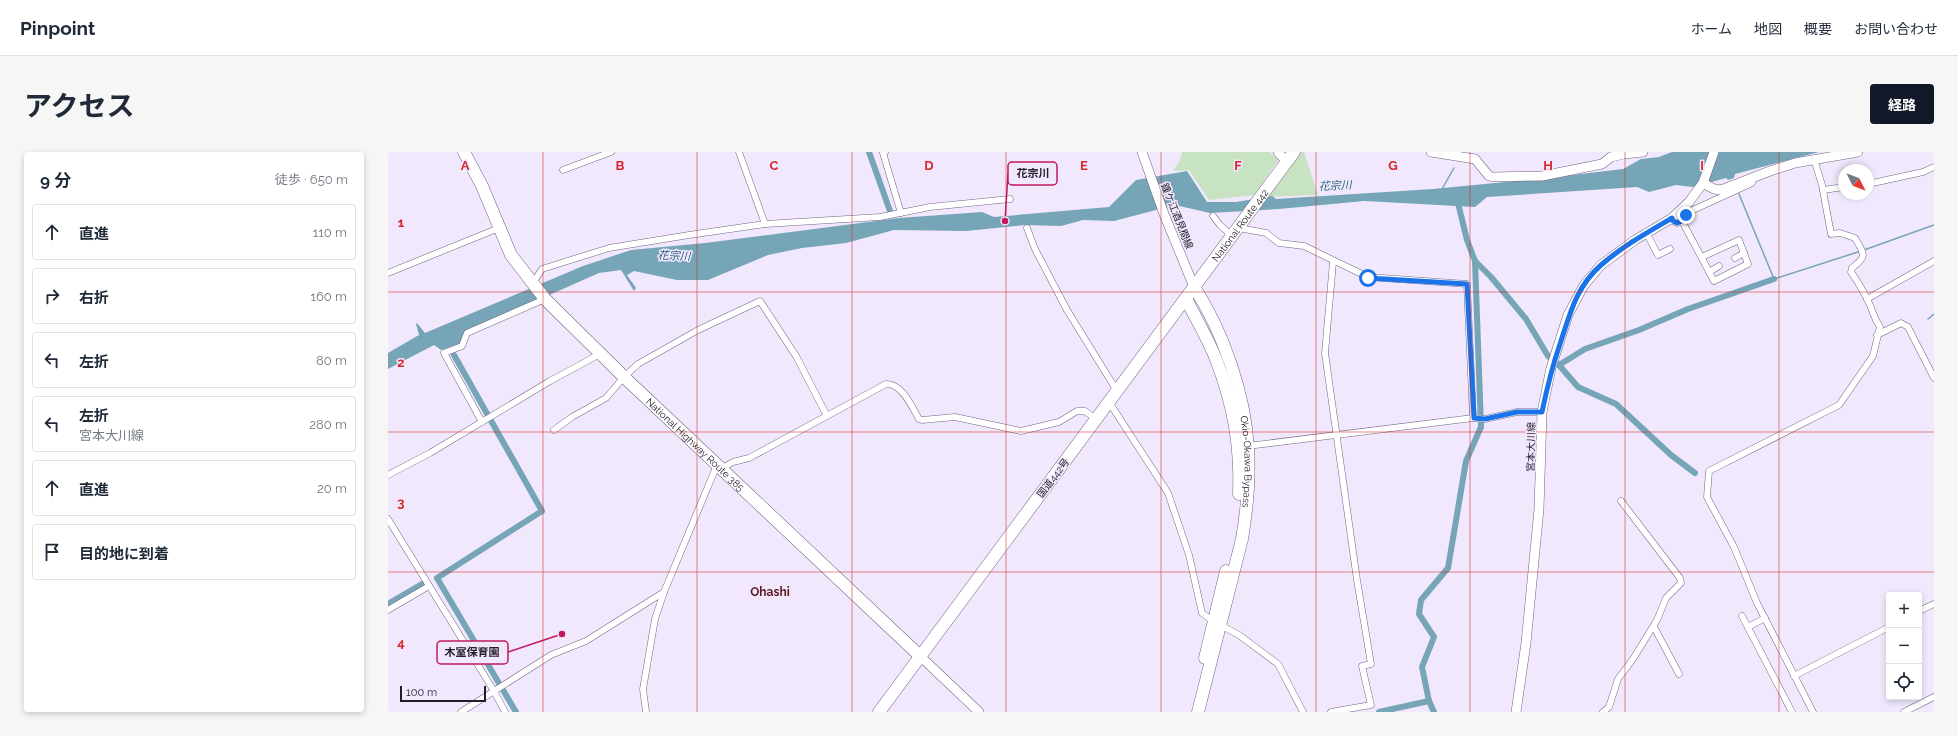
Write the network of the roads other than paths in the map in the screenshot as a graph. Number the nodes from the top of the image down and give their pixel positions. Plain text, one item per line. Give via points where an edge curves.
1 (464, 152) edge
2 (611, 152) edge
3 (739, 152) edge
4 (885, 152) edge
5 (1142, 152) edge
6 (1278, 152) edge
7 (1431, 152) edge
8 (1643, 152) edge
9 (1714, 152) edge
10 (1858, 152) edge
11 (1290, 157) edge
12 (1814, 159) junction
13 (1934, 167) edge
14 (563, 170) dead end
15 (1753, 177) junction
16 (1874, 183) edge
17 (1703, 186) junction
18 (1838, 188) edge
19 (1823, 190) junction
20 (1010, 199) dead end
21 (901, 213) junction
22 (1213, 216) dead end
23 (1672, 218) junction
24 (1682, 221) junction
25 (765, 224) junction
26 (499, 228) junction
27 (1027, 228) dead end
28 (1236, 232) junction
29 (1646, 232) junction
30 (1670, 249) dead end
31 (1744, 253) junction
32 (1702, 257) junction
33 (1735, 258) dead end
34 (1934, 261) edge
35 (1333, 262) junction
36 (1719, 266) dead end
37 (1709, 272) junction
38 (388, 273) edge
39 (1198, 282) junction
40 (534, 285) junction
41 (544, 298) junction
42 (1186, 299) junction
43 (1867, 299) junction
44 (1877, 335) junction
45 (600, 354) junction
46 (624, 377) junction
47 (1934, 378) edge
48 (1117, 391) junction
49 (1109, 402) junction
50 (1542, 412) junction
51 (826, 416) junction
52 (1479, 418) junction
53 (1096, 419) junction
54 (483, 421) junction
55 (554, 430) dead end
56 (1336, 434) junction
57 (1242, 447) junction
58 (719, 467) junction
59 (388, 475) edge
60 (1621, 501) dead end
61 (388, 519) edge
62 (429, 586) junction
63 (664, 592) junction
64 (1934, 604) edge
65 (388, 610) edge
66 (1922, 610) edge
67 (1742, 616) dead end
68 (1756, 622) junction
69 (1217, 624) junction
70 (1654, 627) junction
71 (1887, 628) edge
72 (920, 656) junction
73 (1678, 674) dead end
74 (1794, 676) junction
75 (497, 690) junction
76 (1934, 697) edge
77 (461, 712) edge
78 (505, 712) edge
79 (646, 712) edge
80 (878, 712) edge
81 (979, 712) edge
82 (1191, 712) edge
83 (1198, 712) edge
84 (1303, 712) edge
85 (1331, 712) edge
86 (1516, 712) edge
87 (1604, 712) edge
88 (1792, 712) edge
89 (1813, 712) edge
90 (1904, 712) edge

1 - 26 highway, National Highway Route 385 via 482,186
2 - 14 street
3 - 25 street
4 - 21 street via 883,153
5 - 39 main road, 鐘ケ江酒見間線 via 1164,214
6 - 11 main road
7 - 8 main road via 1475,159 1490,176 1500,177 1542,176 1602,164 1611,157
9 - 17 main road, 宮本大川線
10 - 12 main road
11 - 28 highway, National Route 442
12 - 15 main road
12 - 19 street
13 - 16 street via 1923,172
15 - 17 main road via 1721,190
15 - 24 street via 1752,183 1693,210
17 - 23 main road, 宮本大川線
18 - 19 street
19 - 43 street via 1831,234 1840,233 1855,238 1863,255 1862,260 1851,272
20 - 21 street via 930,207
21 - 25 street
22 - 28 street via 1220,226
23 - 24 street via 1677,223
23 - 29 main road, 宮本大川線
24 - 32 street
25 - 40 street via 633,244 586,254 542,269
26 - 38 street
26 - 40 highway, National Highway Route 385 via 511,255
27 - 48 street via 1035,249 1067,310
28 - 35 street via 1266,233 1279,243 1304,246
28 - 39 highway, National Route 442
29 - 30 street via 1658,255
29 - 50 main road, 宮本大川線 via 1601,265 1584,285 1568,315 1551,368
31 - 32 street via 1739,240
31 - 33 street
31 - 37 street via 1748,264 1714,281
32 - 37 street
34 - 43 street
35 - 52 street via 1368,278 1467,284
35 - 56 street via 1324,353
36 - 37 street
39 - 42 highway, National Route 442
39 - 57 highway, Okio-Okawa Bypass via 1228,357 1239,397
40 - 41 highway, National Highway Route 385
41 - 45 highway, National Highway Route 385
41 - 54 street via 467,334 462,346 444,353
42 - 48 highway, 国道442号
42 - 57 highway, Okio-Okawa Bypass via 1216,360
43 - 44 street via 1873,317 1880,327
44 - 47 street via 1902,322 1908,328
44 - 68 street via 1873,356 1839,404 1709,471 1707,497 1734,547
45 - 46 highway, National Highway Route 385
45 - 54 street
46 - 51 street via 638,364 664,349 760,301 796,356
46 - 55 street via 606,398
46 - 58 highway, National Highway Route 385
48 - 49 highway, 国道442号
49 - 53 highway, 国道442号
49 - 69 street via 1168,493 1188,554 1202,613
50 - 52 street via 1517,412
50 - 86 main road, 宮本大川線 via 1540,509
51 - 53 street via 886,384 891,384 899,390 922,420 956,418 1021,431 1058,422 1077,411 1085,411
51 - 58 street via 749,458
52 - 56 street
53 - 72 highway, 国道442号
54 - 59 street
56 - 57 street
56 - 85 street via 1371,664 1362,666 1371,705
57 - 69 highway, Okio-Okawa Bypass via 1246,515 1237,561
58 - 63 street
58 - 72 highway, National Highway Route 385
60 - 70 street via 1680,578 1681,583 1666,598
61 - 62 street
62 - 65 street
62 - 75 street
63 - 75 street via 586,641 551,656
63 - 79 street via 655,619 643,689
64 - 66 street
67 - 68 street
68 - 74 street
68 - 88 street
69 - 82 highway, Okio-Okawa Bypass
69 - 83 highway, Okio-Okawa Bypass
69 - 84 street via 1239,635 1278,664
70 - 73 street
70 - 87 street via 1618,678 1609,707
71 - 74 street
72 - 80 highway
72 - 81 main road
74 - 89 street
75 - 77 street
75 - 78 street
76 - 90 street

